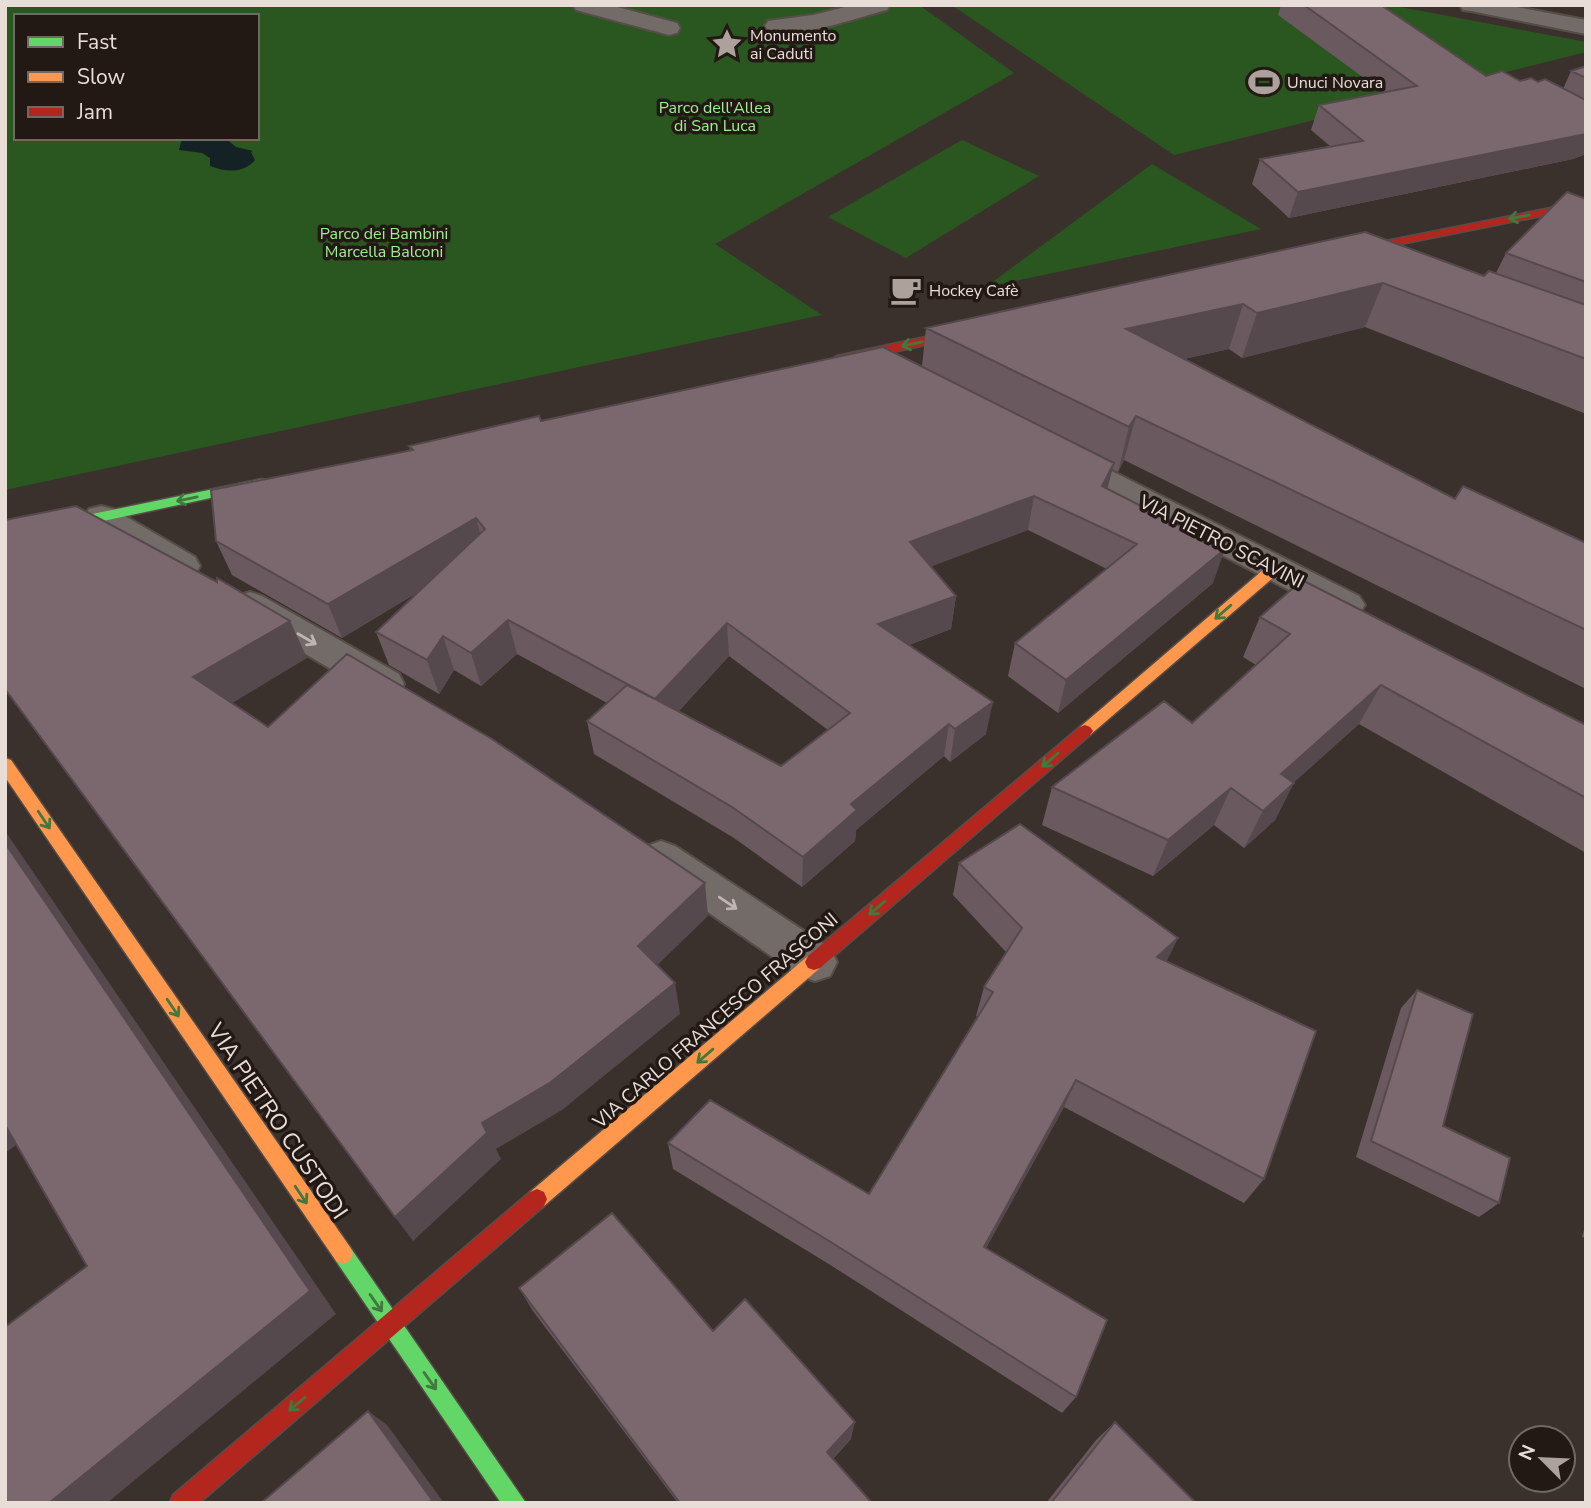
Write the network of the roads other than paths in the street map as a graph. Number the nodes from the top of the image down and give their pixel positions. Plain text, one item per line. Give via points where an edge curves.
1 (584, 5) edge
2 (1471, 5) edge
3 (876, 6) edge
4 (776, 26) dead end
5 (1586, 27) edge
6 (669, 28) dead end
7 (1586, 204) edge
8 (1332, 254) joint
9 (1387, 272) edge
10 (996, 326) edge
11 (858, 355) junction
12 (817, 364) edge
13 (903, 378) edge
14 (1040, 447) edge
15 (276, 480) edge
16 (101, 517) junction
17 (5, 537) edge
18 (1275, 568) junction
19 (1374, 619) edge
20 (412, 700) edge
21 (5, 764) edge
22 (633, 839) edge
23 (815, 962) junction
24 (391, 1325) junction
25 (181, 1503) edge
26 (515, 1503) edge

1 - 6 street
2 - 5 street
3 - 4 street
7 -> 8 street
8 - 9 street
10 -> 11 street
11 - 12 street
11 - 13 street
14 - 18 street, VIA PIETRO SCAVINI
15 -> 16 street
16 - 17 street
16 -> 20 street
18 - 19 street, VIA PIETRO SCAVINI
18 -> 23 street, VIA CARLO FRANCESCO FRASCONI
21 -> 24 street, VIA PIETRO CUSTODI
22 -> 23 street
23 -> 24 street, VIA CARLO FRANCESCO FRASCONI
24 -> 25 street, VIA CARLO FRANCESCO FRASCONI
24 -> 26 street, VIA PIETRO CUSTODI

